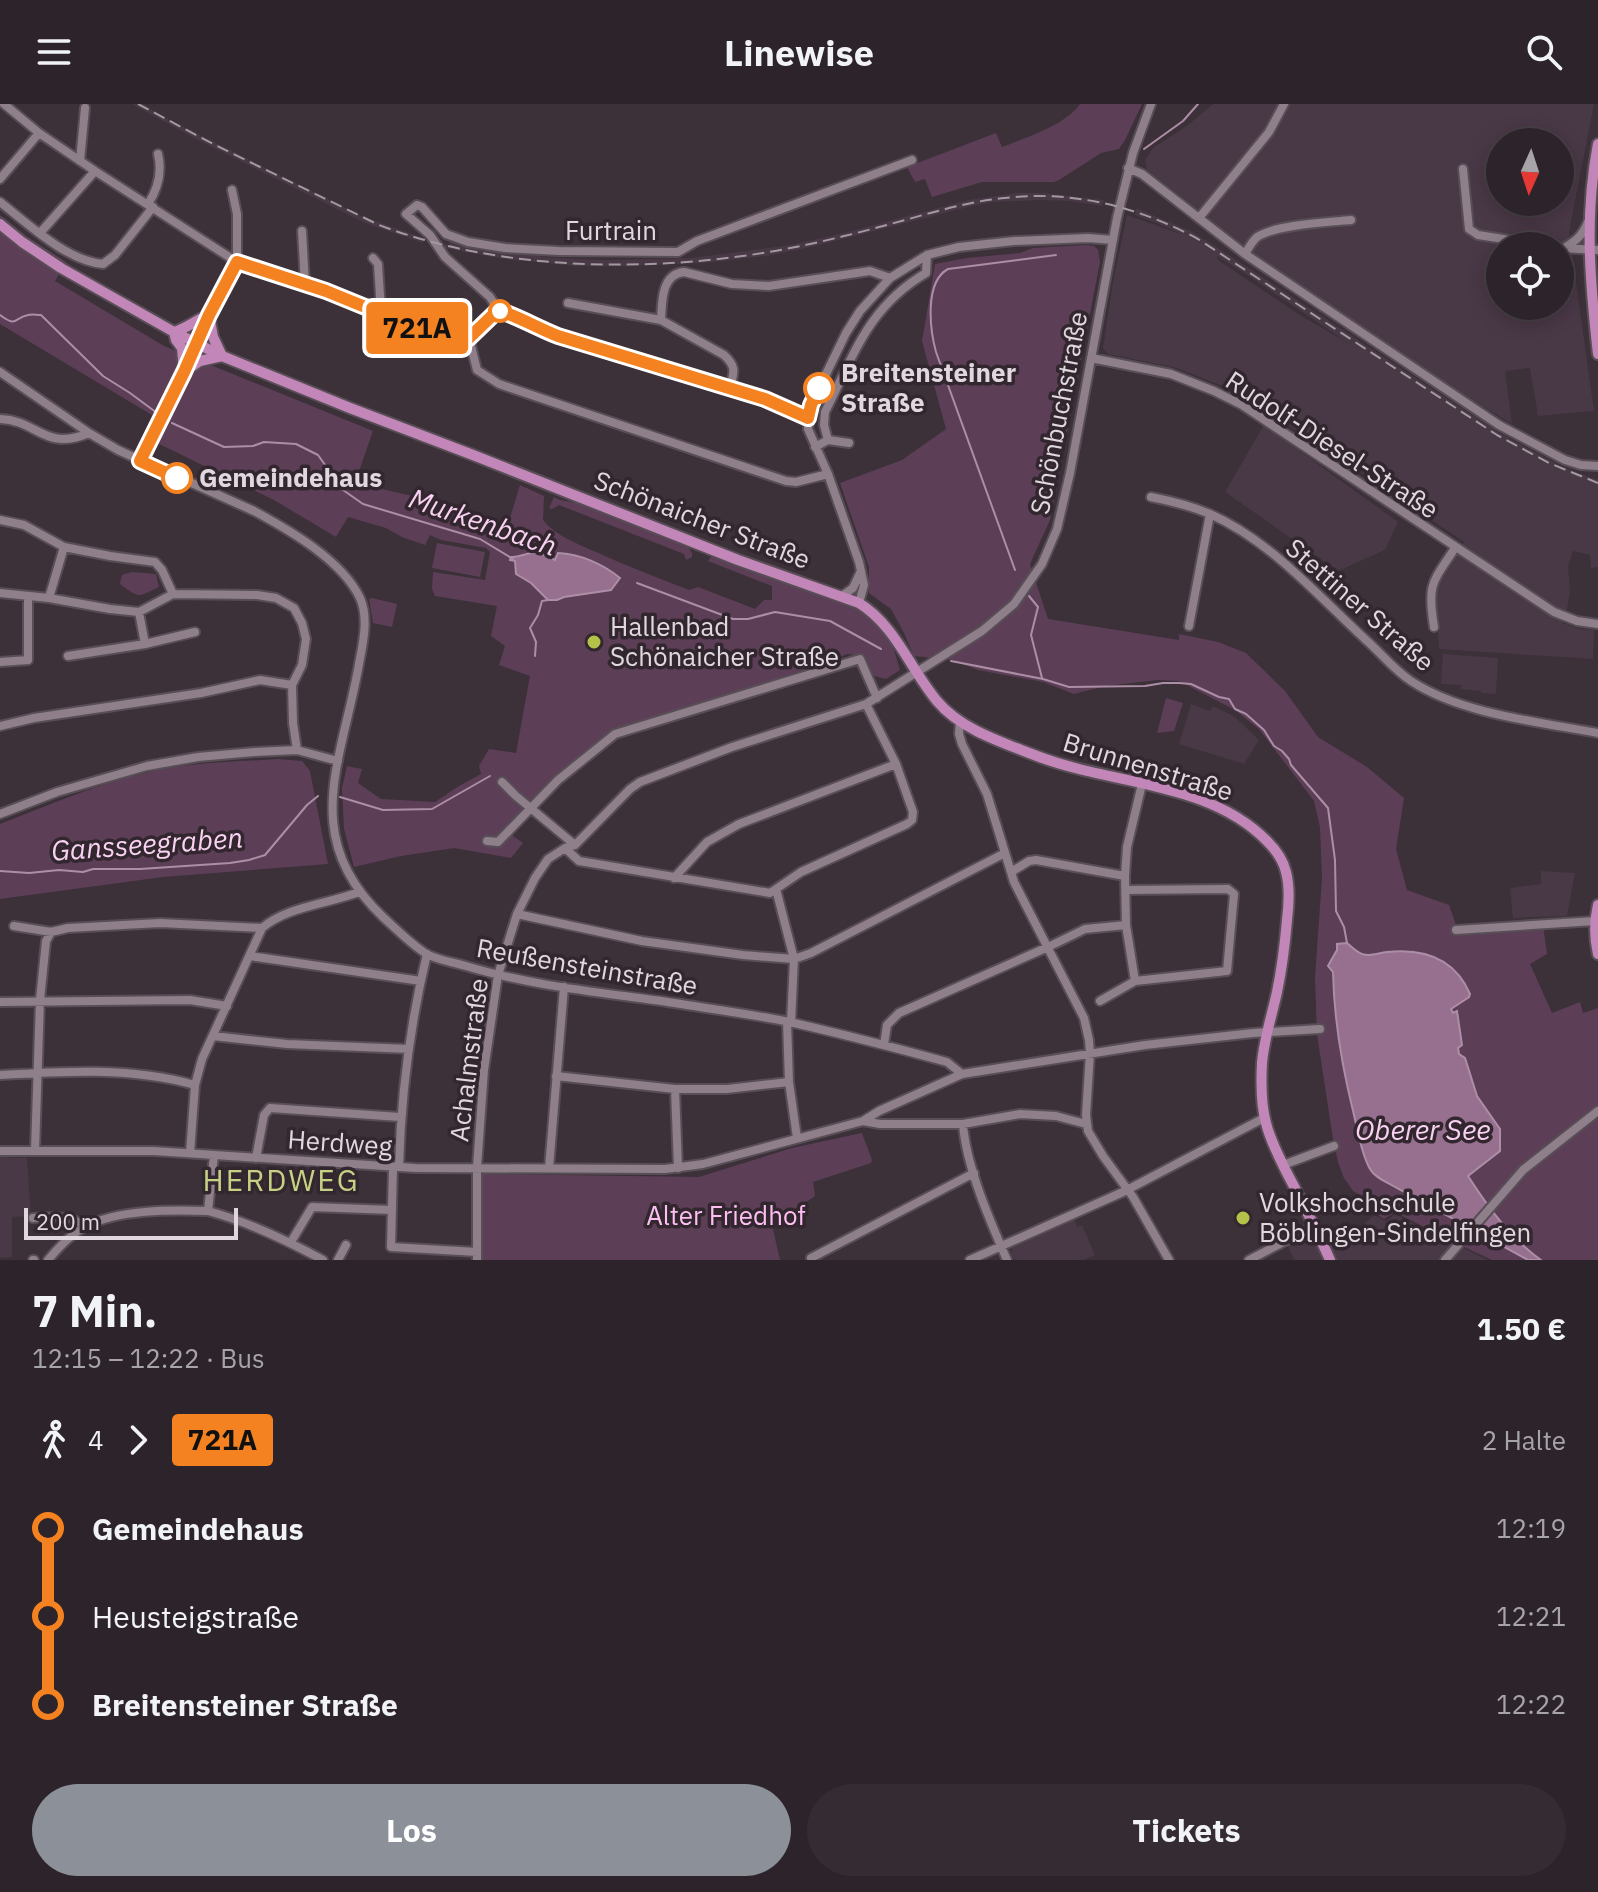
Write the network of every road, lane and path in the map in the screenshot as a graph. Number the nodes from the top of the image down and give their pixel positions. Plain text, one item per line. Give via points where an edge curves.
1 (5, 104) edge
2 (1151, 104) edge
3 (1284, 104) edge
4 (85, 108) dead end
5 (39, 133) junction
6 (1598, 144) edge
7 (158, 154) dead end
8 (912, 160) dead end
9 (80, 161) junction
10 (1128, 168) junction
11 (1463, 169) dead end
12 (95, 171) junction
13 (0, 179) edge
14 (232, 190) dead end
15 (0, 202) edge
16 (150, 205) junction
17 (1199, 218) junction
18 (1351, 220) dead end
19 (1588, 222) junction
20 (0, 224) edge
21 (302, 231) dead end
22 (40, 233) junction
23 (1486, 236) edge
24 (1598, 238) edge
25 (1113, 240) junction
26 (1574, 241) edge
27 (1593, 250) edge
28 (1245, 254) junction
29 (927, 255) junction
30 (373, 258) dead end
31 (237, 262) junction
32 (890, 278) junction
33 (305, 284) junction
34 (568, 303) dead end
35 (498, 310) junction
36 (381, 312) junction
37 (209, 315) junction
38 (661, 320) junction
39 (174, 332) junction
40 (469, 338) junction
41 (197, 344) junction
42 (1598, 354) edge
43 (222, 356) junction
44 (1091, 358) junction
45 (0, 372) edge
46 (184, 372) junction
47 (730, 388) junction
48 (808, 418) junction
49 (0, 419) edge
50 (89, 433) junction
51 (828, 440) junction
52 (849, 443) dead end
53 (815, 447) junction
54 (140, 461) junction
55 (1598, 466) edge
56 (828, 474) junction
57 (1151, 497) dead end
58 (1210, 514) junction
59 (0, 520) edge
60 (64, 547) junction
61 (1455, 548) junction
62 (861, 571) junction
63 (0, 593) edge
64 (173, 594) junction
65 (842, 596) junction
66 (28, 597) junction
67 (49, 598) junction
68 (859, 603) junction
69 (139, 612) junction
70 (1598, 624) edge
71 (1189, 626) dead end
72 (1434, 627) dead end
73 (195, 632) dead end
74 (145, 644) junction
75 (68, 656) dead end
76 (0, 662) edge
77 (917, 673) junction
78 (292, 685) junction
79 (877, 698) junction
80 (866, 704) junction
81 (960, 721) junction
82 (0, 726) edge
83 (1598, 733) edge
84 (297, 750) junction
85 (338, 761) junction
86 (896, 764) junction
87 (502, 782) dead end
88 (1142, 784) junction
89 (533, 808) junction
90 (0, 814) edge
91 (487, 841) dead end
92 (575, 845) junction
93 (565, 848) junction
94 (1005, 853) junction
95 (1011, 872) junction
96 (1125, 876) junction
97 (674, 878) junction
98 (776, 889) junction
99 (1126, 890) junction
100 (359, 892) junction
101 (1598, 905) edge
102 (517, 914) junction
103 (1595, 921) junction
104 (1126, 925) junction
105 (14, 926) dead end
106 (262, 928) junction
107 (1456, 930) dead end
108 (51, 932) junction
109 (1048, 947) junction
110 (427, 954) junction
111 (1598, 954) edge
112 (250, 956) junction
113 (794, 959) junction
114 (498, 975) junction
115 (421, 981) junction
116 (1135, 981) junction
117 (564, 987) junction
118 (40, 1000) junction
119 (1100, 1001) dead end
120 (0, 1002) edge
121 (227, 1006) junction
122 (789, 1022) junction
123 (1320, 1029) dead end
124 (1267, 1033) junction
125 (213, 1036) junction
126 (884, 1045) junction
127 (409, 1049) junction
128 (1090, 1053) junction
129 (1061, 1057) junction
130 (38, 1073) junction
131 (962, 1074) junction
132 (0, 1075) edge
133 (556, 1076) junction
134 (1087, 1076) junction
135 (789, 1082) junction
136 (195, 1085) junction
137 (675, 1089) junction
138 (1598, 1111) edge
139 (400, 1117) junction
140 (1264, 1118) junction
141 (863, 1121) junction
142 (963, 1124) junction
143 (1086, 1124) junction
144 (797, 1138) junction
145 (1334, 1146) dead end
146 (0, 1151) edge
147 (35, 1151) junction
148 (190, 1153) junction
149 (214, 1155) junction
150 (256, 1158) junction
151 (1283, 1165) junction
152 (396, 1167) junction
153 (477, 1167) junction
154 (549, 1168) junction
155 (678, 1168) junction
156 (974, 1173) junction
157 (1128, 1189) junction
158 (391, 1210) junction
159 (208, 1211) junction
160 (33, 1218) dead end
161 (1314, 1226) junction
162 (86, 1227) junction
163 (291, 1242) junction
164 (346, 1245) dead end
165 (1001, 1246) junction
166 (477, 1256) edge
167 (809, 1259) edge
168 (48, 1260) edge
169 (323, 1260) edge
170 (338, 1260) edge
171 (970, 1260) edge
172 (1007, 1260) edge
173 (1169, 1260) edge
174 (1249, 1260) edge
175 (1330, 1260) edge
176 (1445, 1260) edge

1 - 5 street
2 - 10 street, Schönbuchstraße
3 - 17 street via 1269,132
4 - 9 street
5 - 9 street
5 - 13 street
6 - 19 main road
7 - 16 street via 158,182
8 - 35 street, Furtrain via 678,252 505,248 446,234 417,205 406,214
9 - 12 street
10 - 17 street
10 - 25 street, Schönbuchstraße
11 - 23 street via 1469,229
12 - 16 street
12 - 22 street
14 - 31 street
15 - 22 street
16 - 22 street via 103,264 77,257
16 - 31 street
17 - 28 street
18 - 28 street via 1266,233
19 - 24 street
19 - 26 street
19 - 27 main road
20 - 39 main road, Schönaicher Straße via 61,268
21 - 33 street
25 - 29 street via 1014,241
25 - 44 street, Schönbuchstraße
27 - 42 main road
28 - 55 street via 1506,430 1565,460
29 - 32 street
29 - 51 street via 926,273 908,283 872,319 825,412
30 - 36 street via 378,264
31 - 33 street
31 - 37 street
32 - 38 street via 870,271 769,286 676,273 663,294
32 - 48 street via 846,333
33 - 36 street
34 - 38 street
35 - 40 street
35 - 47 street via 558,336
36 - 40 street via 429,333
37 - 39 main road
37 - 41 street
37 - 43 main road
38 - 47 street via 724,355 734,370
39 - 41 main road, Schönaicher Straße
39 - 46 main road
40 - 56 street via 477,370 499,384 786,481
41 - 43 main road, Schönaicher Straße
41 - 46 street
43 - 46 main road
43 - 65 main road, Schönaicher Straße
44 - 61 street, Rudolf-Diesel-Straße via 1171,374 1242,405
44 - 77 street, Schönbuchstraße via 1064,502 1042,564 1005,614
45 - 50 street, Reußensteinstraße
46 - 54 street
47 - 48 street
48 - 53 street
49 - 50 street via 60,440
50 - 54 street, Reußensteinstraße
51 - 52 street
51 - 53 street
53 - 56 street
54 - 85 street, Reußensteinstraße via 273,521 328,560 352,585 364,610 364,627
56 - 62 street
57 - 58 street, Stettiner Straße
58 - 71 street
58 - 83 street, Stettiner Straße via 1285,564 1409,680 1433,694 1473,708
59 - 60 street via 24,525
60 - 64 street via 155,562
60 - 67 street
61 - 70 street, Rudolf-Diesel-Straße via 1554,612
61 - 72 street, Rudolf-Diesel-Straße via 1433,581
62 - 65 street
62 - 68 street
63 - 66 street
64 - 69 street
64 - 78 street via 257,595 294,608 306,639
65 - 68 main road, Schönaicher Straße
66 - 67 street
66 - 76 street via 28,660
67 - 69 street
68 - 77 main road, Schönaicher Straße via 890,630
69 - 74 street
73 - 74 street
74 - 75 street
77 - 79 street, Achalmstraße
77 - 81 main road, Schönaicher Straße
78 - 82 street via 260,680
78 - 84 street
79 - 80 street, Achalmstraße
79 - 89 street via 860,659 624,731 558,780
80 - 86 street
80 - 92 street, Achalmstraße via 640,782
81 - 88 main road, Brunnenstraße via 1037,756
81 - 94 street via 962,744 987,794
84 - 85 street
84 - 90 street via 147,766
85 - 100 street, Reußensteinstraße via 332,829
86 - 97 street via 739,824 707,842
86 - 98 street via 912,820
87 - 89 street
88 - 96 street
88 - 124 main road, Brunnenstraße via 1223,808 1253,828 1280,856 1288,882 1288,912
89 - 91 street via 498,842
89 - 92 street
92 - 93 street, Achalmstraße
93 - 97 street via 579,861
93 - 102 street, Achalmstraße via 548,859
94 - 95 street
94 - 113 street
95 - 96 street via 1036,860
95 - 109 street
96 - 99 street
97 - 98 street via 770,893
98 - 113 street
99 - 104 street
99 - 116 street via 1223,887 1234,894 1227,971
100 - 106 street via 273,919
100 - 110 street, Reußensteinstraße
101 - 103 main road
102 - 113 street via 642,941
102 - 114 street, Achalmstraße
103 - 107 street
103 - 111 main road
104 - 109 street via 1085,929
104 - 116 street
105 - 108 street
106 - 108 street via 160,923
106 - 112 street
108 - 118 street
109 - 126 street via 899,1013 887,1025
109 - 128 street via 1084,1018
110 - 114 street, Reußensteinstraße
110 - 115 street
112 - 115 street
112 - 121 street
113 - 122 street
114 - 117 street, Reußensteinstraße
114 - 153 street, Achalmstraße
115 - 127 street
116 - 119 street
117 - 122 street, Reußensteinstraße
117 - 133 street
118 - 120 street
118 - 121 street via 190,1000
118 - 130 street
121 - 125 street
122 - 126 street, Reußensteinstraße
122 - 135 street
123 - 124 street
124 - 128 street
124 - 140 main road, Brunnenstraße
125 - 127 street
125 - 136 street
126 - 131 street, Reußensteinstraße via 947,1062
127 - 139 street
128 - 129 street
128 - 134 street
129 - 131 street
129 - 134 street via 1079,1061
130 - 132 street
130 - 136 street via 114,1072
130 - 147 street
131 - 141 street
133 - 137 street
133 - 154 street
134 - 143 street
135 - 137 street
135 - 144 street
136 - 148 street
137 - 155 street
138 - 176 street via 1523,1170
139 - 150 street via 270,1108
139 - 152 street
140 - 151 main road, Brunnenstraße
140 - 157 street
141 - 142 street, Herdweg
141 - 144 street, Herdweg
142 - 143 street, Herdweg via 1020,1114
142 - 156 street
143 - 157 street
144 - 155 street, Herdweg
145 - 151 street
146 - 147 street, Herdweg
147 - 148 street, Herdweg
148 - 149 street, Herdweg
149 - 150 street, Herdweg
149 - 159 street
150 - 152 street, Herdweg
151 - 161 main road, Brunnenstraße
152 - 153 street, Herdweg
152 - 158 street
153 - 154 street, Herdweg
153 - 166 street, Achalmstraße
154 - 155 street, Herdweg
156 - 165 street
156 - 167 street
157 - 165 street
157 - 173 street
158 - 163 street via 312,1207
158 - 166 street via 391,1247
159 - 162 street via 136,1213
159 - 163 street
160 - 162 street via 65,1218
161 - 174 street
161 - 175 main road, Brunnenstraße
162 - 168 street
163 - 169 street
164 - 170 street
165 - 171 street
165 - 172 street

